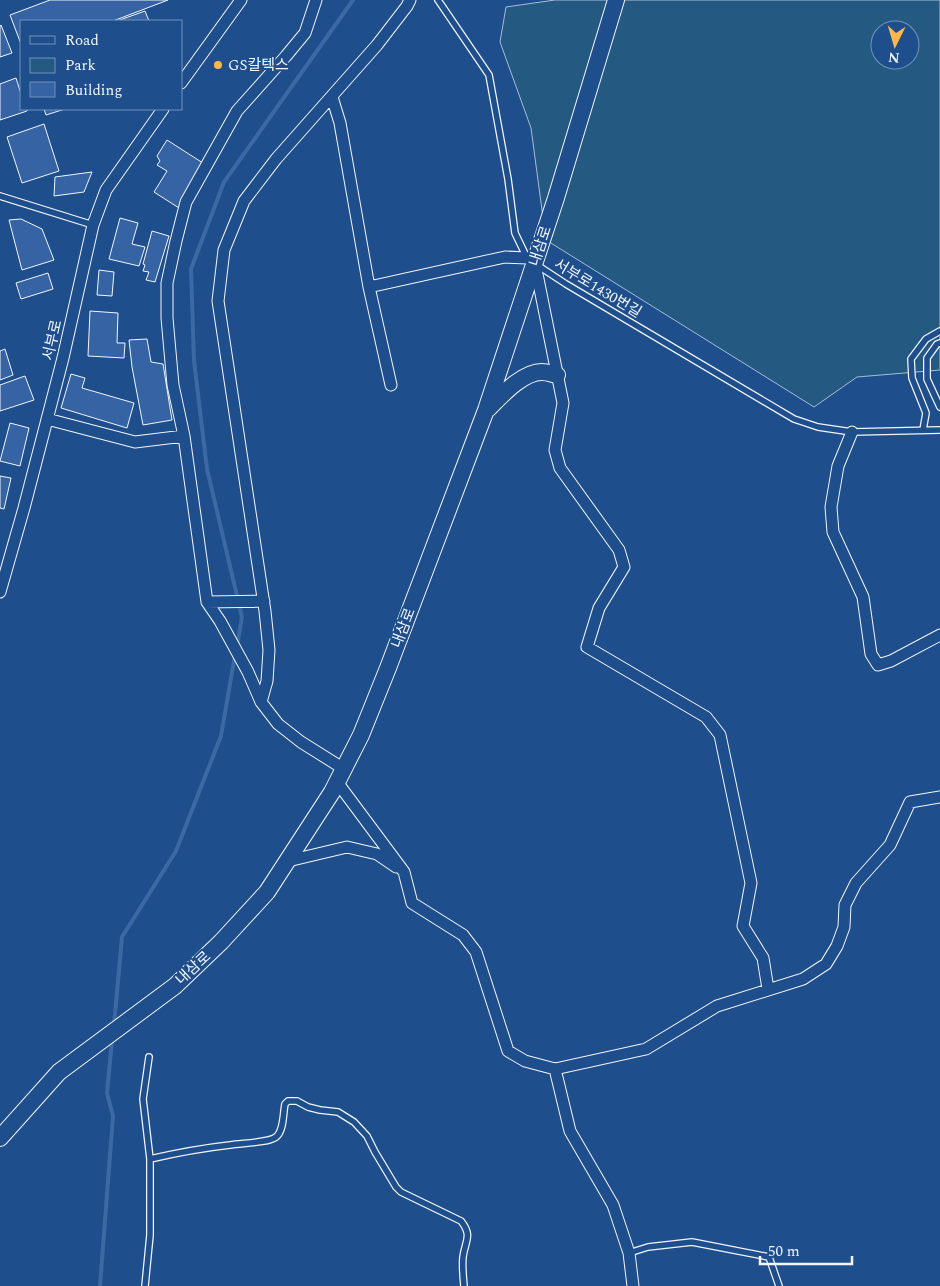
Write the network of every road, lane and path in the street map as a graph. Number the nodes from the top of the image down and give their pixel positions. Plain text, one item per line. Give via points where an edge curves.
1 (241, 0) edge
2 (316, 0) edge
3 (410, 0) edge
4 (438, 0) edge
5 (616, 0) edge
6 (182, 82) edge
7 (332, 97) junction
8 (162, 110) edge
9 (0, 196) edge
10 (93, 225) junction
11 (531, 261) junction
12 (369, 286) junction
13 (940, 331) edge
14 (940, 343) edge
15 (557, 375) junction
16 (391, 385) dead end
17 (940, 407) edge
18 (485, 413) junction
19 (47, 419) junction
20 (923, 430) junction
21 (940, 430) edge
22 (852, 432) junction
23 (184, 436) junction
24 (0, 592) edge
25 (264, 601) junction
26 (211, 602) junction
27 (940, 635) edge
28 (261, 702) junction
29 (340, 775) junction
30 (940, 797) edge
31 (288, 861) junction
32 (404, 872) junction
33 (768, 990) junction
34 (149, 1057) dead end
35 (556, 1068) junction
36 (0, 1138) edge
37 (150, 1159) junction
38 (629, 1253) junction
39 (144, 1286) edge
40 (464, 1286) edge
41 (633, 1286) edge
42 (779, 1286) edge

1 - 6 street
2 - 23 street via 305,33 238,111 186,202 167,283 173,385
3 - 7 street
4 - 11 lane via 490,75 516,233
5 - 11 main road, 내삼로 via 556,198
7 - 12 street via 340,123
7 - 25 street via 276,159 244,201 224,250 218,301
8 - 10 street, 서부로 via 106,190
9 - 10 lane
10 - 19 street, 서부로
11 - 12 street via 504,257
11 - 15 street
11 - 18 main road, 내삼로
11 - 22 lane, 서부로1430번길 via 794,419 818,427
12 - 16 street
13 - 20 lane via 926,339 911,359 912,378 926,413
14 - 17 lane via 927,358 927,379
15 - 18 main road via 530,374 508,388
15 - 33 street via 563,403 555,450 560,468 619,550 624,567 599,608 587,647 706,717 720,736 751,883 744,926 763,958
18 - 29 main road, 내삼로 via 388,668 361,735
19 - 23 street via 135,442
19 - 24 street, 서부로
20 - 21 lane, 서부로1430번길
20 - 22 lane, 서부로1430번길
22 - 27 street via 838,466 831,507 833,532 863,597 871,654 878,665
23 - 26 street
25 - 26 street
25 - 28 street via 269,650 267,681
26 - 28 street
28 - 29 street via 278,724
29 - 31 main road, 내삼로
29 - 32 street
30 - 33 street via 910,802 890,845 856,883 845,905 844,928 826,964 803,979
31 - 32 street via 347,847 377,854
31 - 36 main road, 내삼로 via 267,892 221,942 174,986 59,1072
32 - 35 street via 412,903 463,936 476,952 508,1051 525,1061
33 - 35 street via 717,1006 646,1049
34 - 37 lane via 144,1099
35 - 38 street via 570,1131 613,1205
37 - 39 lane via 150,1235
37 - 40 lane via 270,1140 278,1136 288,1101 338,1112 367,1136 396,1188 462,1221 468,1236 463,1256
38 - 41 street
38 - 42 lane via 648,1247 692,1242 769,1257

